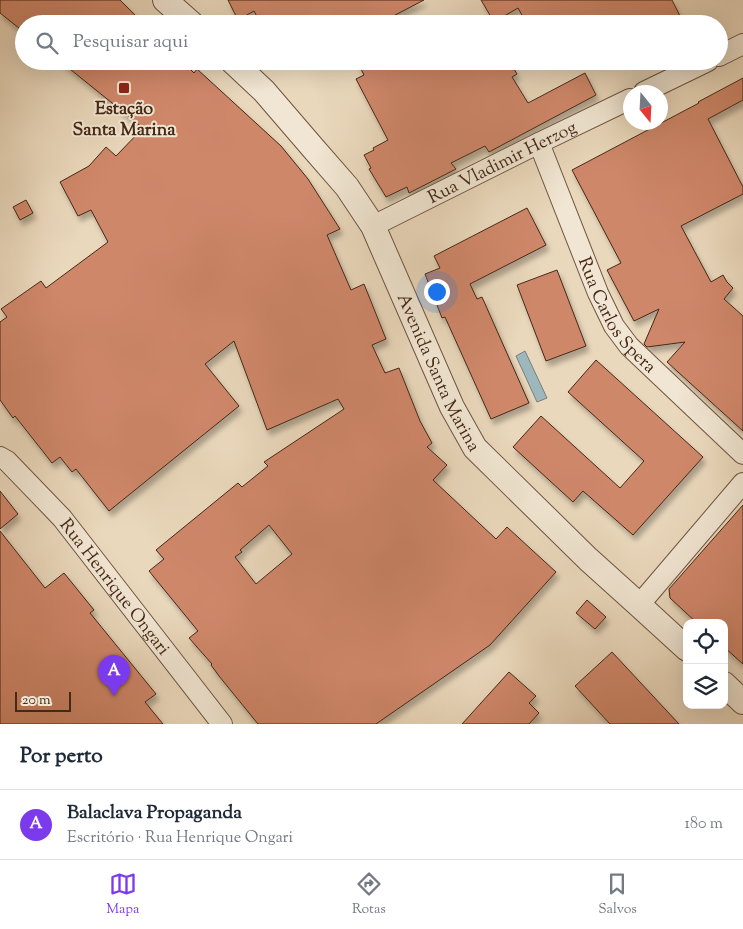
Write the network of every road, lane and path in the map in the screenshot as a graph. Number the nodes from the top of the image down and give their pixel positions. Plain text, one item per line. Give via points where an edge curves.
1 (165, 0) edge
2 (182, 15) edge
3 (743, 44) edge
4 (728, 52) edge
5 (242, 70) edge
6 (689, 70) edge
7 (658, 85) edge
8 (623, 102) edge
9 (539, 143) junction
10 (373, 226) junction
11 (743, 454) edge
12 (0, 457) edge
13 (743, 483) edge
14 (639, 604) junction
15 (683, 645) edge
16 (728, 688) edge
17 (743, 702) edge
18 (222, 724) edge

1 - 2 street
3 - 4 street
5 - 10 street, Avenida Santa Marina via 264,91 347,187
6 - 7 street
8 - 9 street, Rua Vladimir Herzog
9 - 10 street, Rua Vladimir Herzog
9 - 11 street, Rua Carlos Spera via 598,294 614,326 629,346
10 - 14 street, Avenida Santa Marina via 452,407 475,448 588,559
12 - 18 street, Rua Henrique Ongari via 62,518
13 - 14 street
14 - 15 street, Avenida Santa Marina
16 - 17 street

